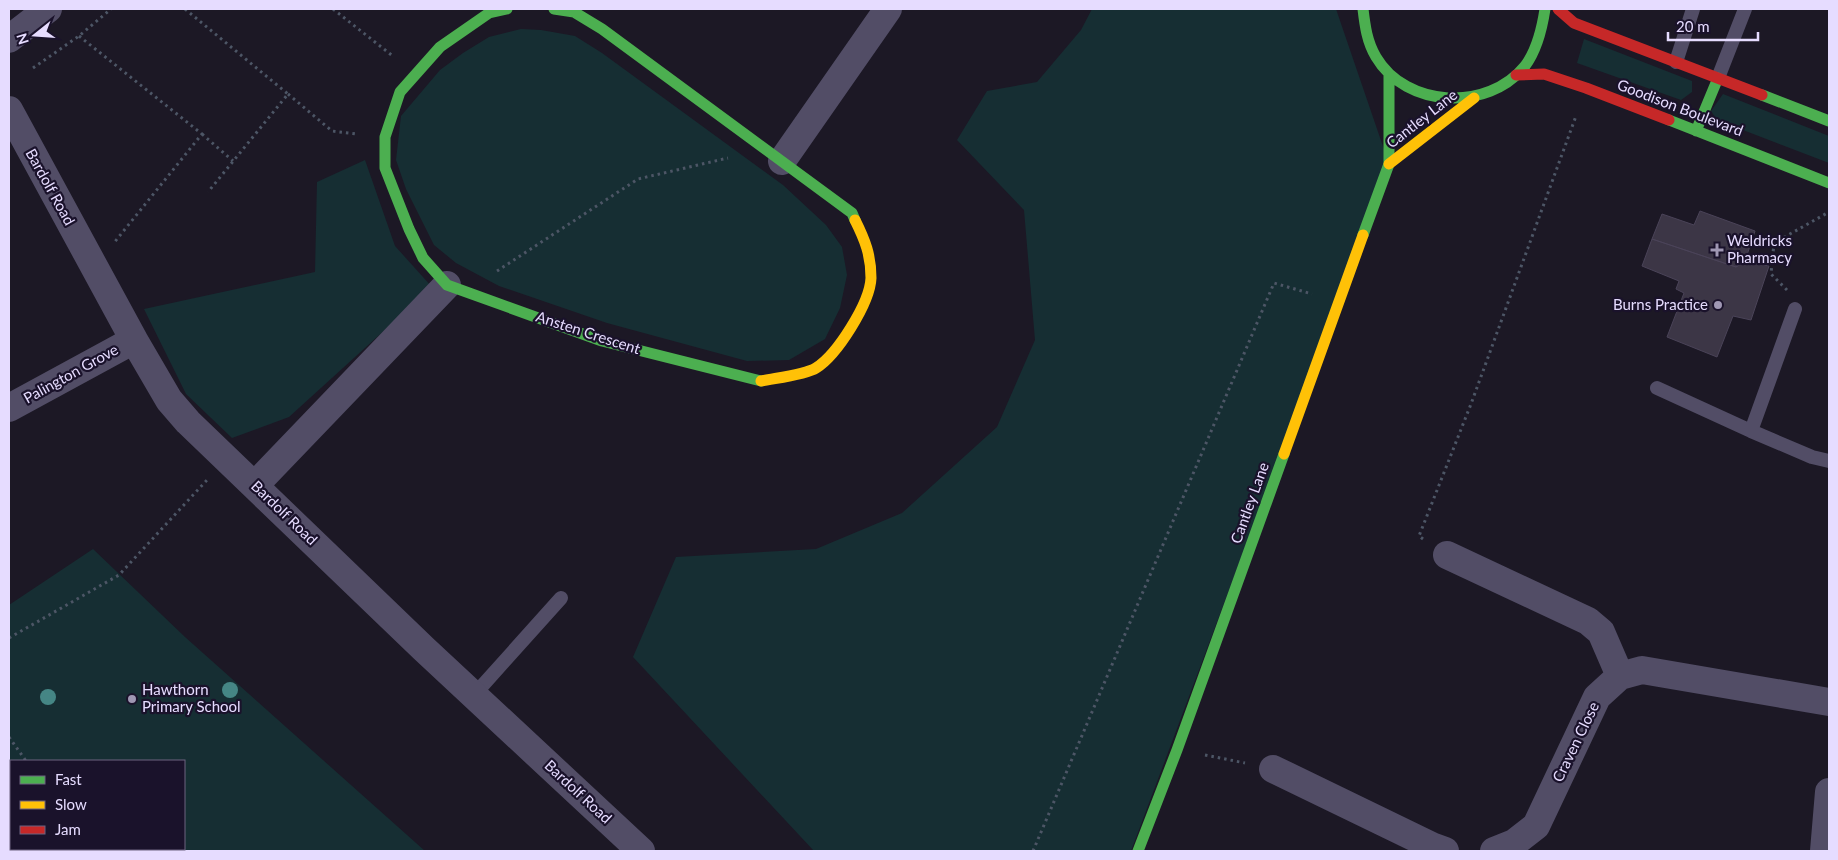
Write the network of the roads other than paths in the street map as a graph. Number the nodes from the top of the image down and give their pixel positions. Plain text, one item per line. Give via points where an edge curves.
1 (48, 9) edge
2 (507, 9) edge
3 (554, 9) edge
4 (888, 9) edge
5 (1348, 9) edge
6 (1545, 9) edge
7 (1558, 9) edge
8 (1693, 9) edge
9 (1745, 9) edge
10 (1364, 21) edge
11 (9, 39) edge
12 (1676, 62) junction
13 (1389, 75) junction
14 (1516, 75) junction
15 (1718, 78) junction
16 (1474, 98) junction
17 (9, 110) edge
18 (1829, 121) edge
19 (1696, 131) junction
20 (774, 155) junction
21 (1388, 164) junction
22 (1829, 183) edge
23 (457, 288) junction
24 (1795, 309) dead end
25 (134, 340) junction
26 (1657, 388) dead end
27 (9, 408) edge
28 (1751, 431) junction
29 (1829, 461) edge
30 (255, 485) junction
31 (1447, 555) road end
32 (561, 598) dead end
33 (1620, 676) junction
34 (474, 695) junction
35 (1829, 702) edge
36 (1273, 769) road end
37 (1829, 792) edge
38 (641, 851) edge
39 (1138, 851) edge
40 (1445, 851) edge
41 (1494, 851) edge
42 (1824, 851) edge

1 - 11 street
2 - 23 street, Ansten Crescent via 489,14 440,47 400,92 385,137 385,168 409,229 423,258
3 - 20 street, Ansten Crescent via 574,12 602,30
4 - 20 street
5 - 10 street
6 - 14 street via 1541,35 1527,63
7 - 12 street via 1574,23
8 - 12 lane
9 - 15 lane
10 - 13 street via 1370,47
12 - 15 street
13 - 16 street via 1416,92 1442,100
13 - 21 street, Cantley Lane
14 - 16 street via 1491,92
14 - 19 street, Goodison Boulevard via 1544,74
15 - 18 street
15 - 19 street
16 - 21 street, Cantley Lane
17 - 25 street, Bardolf Road
19 - 22 street, Goodison Boulevard
20 - 23 street, Ansten Crescent via 852,213 868,248 870,280 863,306 842,343 816,368 758,381 602,341
21 - 39 street, Cantley Lane
23 - 30 street
24 - 28 lane
25 - 27 street, Palington Grove
25 - 30 street, Bardolf Road via 169,400
26 - 28 lane
28 - 29 lane
30 - 34 street, Bardolf Road
31 - 33 street via 1588,621 1601,632
32 - 34 lane
33 - 35 street, Craven Close via 1642,670
33 - 41 street, Craven Close via 1597,697 1536,826 1514,843
34 - 38 street, Bardolf Road
36 - 40 street
37 - 42 street

